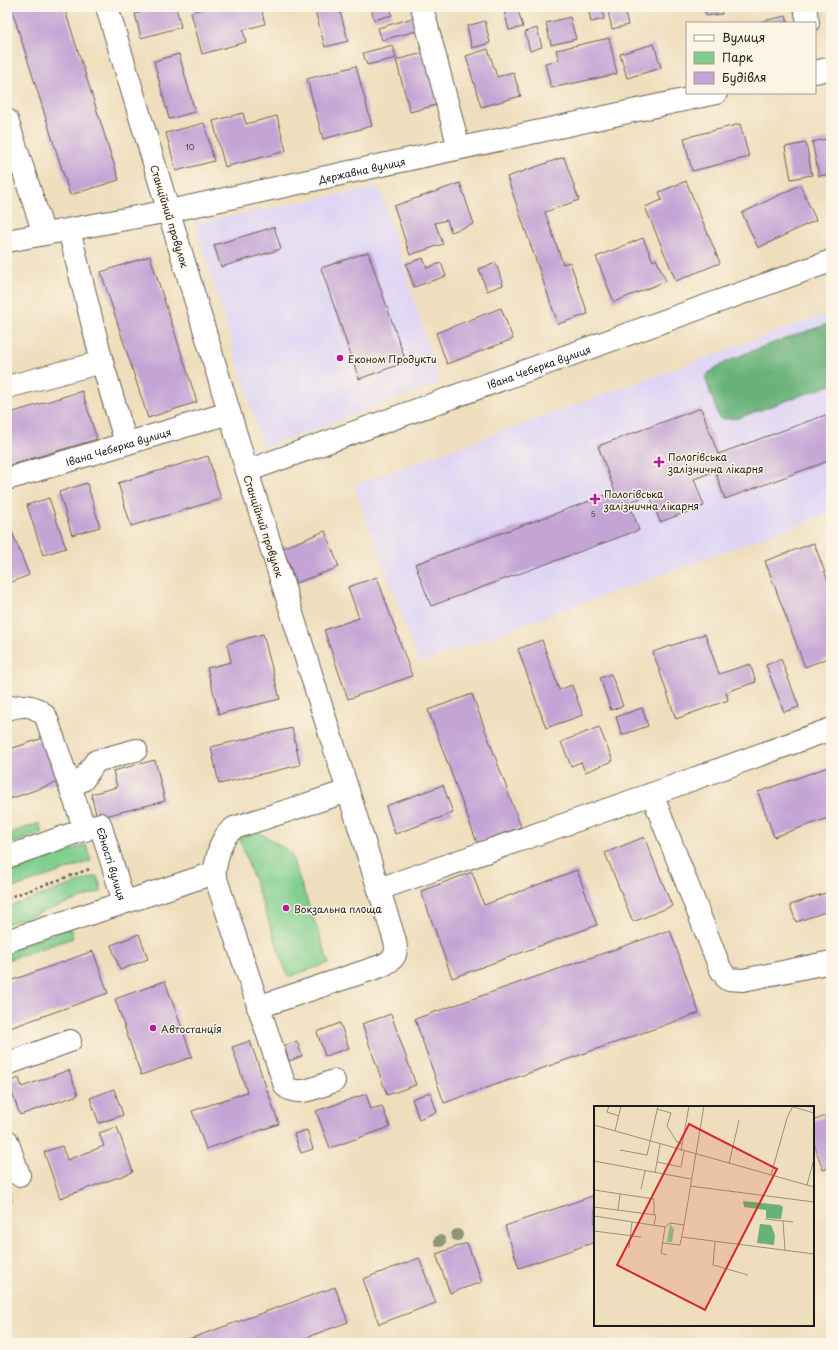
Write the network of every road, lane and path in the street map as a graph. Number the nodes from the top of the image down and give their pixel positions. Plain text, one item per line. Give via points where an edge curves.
1 (107, 7) edge
2 (422, 7) edge
3 (805, 7) edge
4 (808, 22) edge
5 (711, 94) edge
6 (7, 120) edge
7 (459, 148) junction
8 (16, 178) edge
9 (169, 211) junction
10 (69, 230) junction
11 (44, 234) junction
12 (7, 241) edge
13 (831, 261) edge
14 (102, 362) junction
15 (7, 387) edge
16 (229, 413) junction
17 (126, 443) junction
18 (247, 471) junction
19 (7, 479) edge
20 (7, 710) edge
21 (831, 729) edge
22 (136, 750) dead end
23 (70, 786) junction
24 (348, 791) junction
25 (652, 794) junction
26 (85, 830) junction
27 (7, 857) edge
28 (112, 862) junction
29 (214, 873) junction
30 (379, 889) junction
31 (7, 898) edge
32 (124, 902) junction
33 (7, 941) edge
34 (831, 962) edge
35 (258, 1007) junction
36 (70, 1041) dead end
37 (7, 1064) edge
38 (334, 1081) dead end
39 (7, 1141) edge
40 (19, 1175) dead end

1 - 9 street, Станційний провулок
2 - 7 street
3 - 4 street
5 - 7 street, Державна вулиця
6 - 8 street
7 - 9 street, Державна вулиця
8 - 11 street
9 - 10 street, Державна вулиця
9 - 16 street, Станційний провулок
10 - 11 street, Державна вулиця
10 - 14 street
11 - 12 street, Державна вулиця
13 - 18 street, Івана Чеберка вулиця
14 - 15 street
14 - 17 street
16 - 17 street, Івана Чеберка вулиця
16 - 18 street, Станційний провулок
17 - 19 street, Івана Чеберка вулиця
18 - 24 street, Станційний провулок
20 - 23 street via 32,706 46,717
21 - 25 street
22 - 23 street via 96,761 82,780
23 - 26 street
24 - 29 street via 234,828 226,834 222,842
24 - 30 street, Станційний провулок
25 - 30 street
25 - 34 street via 720,968 728,979 743,980
26 - 27 street, Єдності вулиця
26 - 28 street, Єдності вулиця via 100,824
28 - 31 path
28 - 32 street, Єдності вулиця
29 - 32 street
29 - 35 street
30 - 35 street, Станційний провулок via 397,949 396,956 390,962
32 - 33 street, Єдності вулиця
35 - 38 street via 285,1086 294,1092 302,1092
36 - 37 street
39 - 40 street

